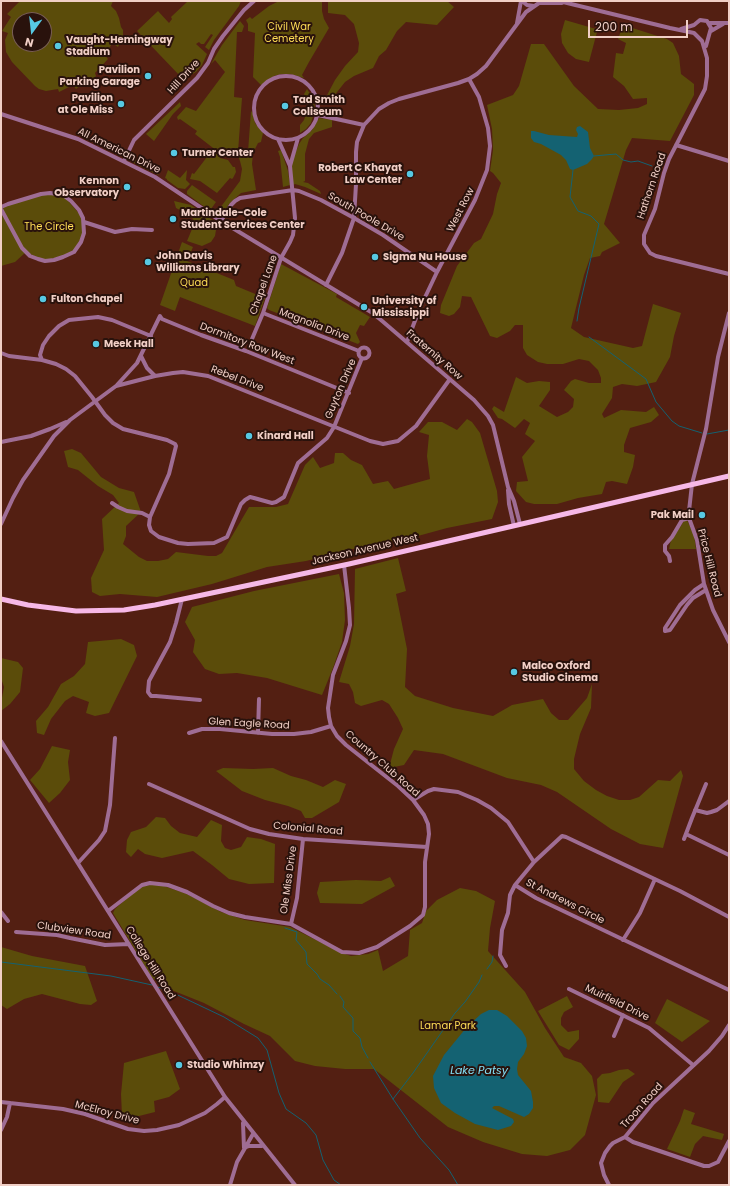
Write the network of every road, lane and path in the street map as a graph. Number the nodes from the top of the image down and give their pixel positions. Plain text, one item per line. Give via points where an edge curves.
1 (254, 1) edge
2 (521, 1) edge
3 (559, 1) edge
4 (540, 2) edge
5 (568, 3) junction
6 (534, 6) junction
7 (709, 23) junction
8 (729, 23) edge
9 (517, 24) junction
10 (723, 24) junction
11 (694, 25) junction
12 (680, 30) junction
13 (711, 31) junction
14 (694, 32) junction
15 (708, 36) junction
16 (700, 37) junction
17 (706, 49) junction
18 (469, 79) junction
19 (1, 114) edge
20 (318, 115) junction
21 (364, 125) junction
22 (298, 138) junction
23 (278, 139) junction
24 (676, 146) junction
25 (124, 161) junction
26 (729, 161) edge
27 (290, 166) junction
28 (293, 190) junction
29 (1, 208) edge
30 (354, 218) junction
31 (220, 221) junction
32 (84, 222) junction
33 (152, 230) dead end
34 (281, 258) junction
35 (437, 272) junction
36 (729, 274) edge
37 (326, 285) junction
38 (263, 313) junction
39 (729, 316) edge
40 (151, 336) junction
41 (252, 338) dead end
42 (407, 342) junction
43 (359, 351) junction
44 (1, 353) edge
45 (141, 356) junction
46 (362, 358) junction
47 (42, 360) junction
48 (155, 376) junction
49 (450, 379) junction
50 (116, 386) junction
51 (348, 393) junction
52 (95, 401) junction
53 (70, 420) junction
54 (334, 427) junction
55 (50, 430) junction
56 (56, 434) junction
57 (1, 442) edge
58 (729, 476) edge
59 (692, 484) junction
60 (508, 487) junction
61 (112, 502) dead end
62 (150, 517) junction
63 (689, 518) junction
64 (1, 524) edge
65 (520, 524) junction
66 (514, 526) junction
67 (670, 561) dead end
68 (344, 565) junction
69 (704, 584) junction
70 (706, 590) junction
71 (1, 599) edge
72 (182, 599) junction
73 (729, 642) edge
74 (259, 699) dead end
75 (200, 700) dead end
76 (331, 726) junction
77 (189, 733) dead end
78 (258, 733) junction
79 (115, 738) dead end
80 (1, 741) edge
81 (149, 784) dead end
82 (706, 784) dead end
83 (413, 800) junction
84 (729, 801) edge
85 (695, 810) junction
86 (686, 834) junction
87 (303, 839) junction
88 (684, 839) dead end
89 (427, 847) junction
90 (729, 855) edge
91 (534, 862) junction
92 (78, 863) junction
93 (655, 879) junction
94 (515, 885) junction
95 (108, 911) junction
96 (1, 912) edge
97 (729, 917) edge
98 (8, 921) dead end
99 (291, 924) junction
100 (16, 932) dead end
101 (623, 940) junction
102 (129, 944) junction
103 (506, 966) dead end
104 (569, 989) dead end
105 (729, 990) edge
106 (622, 1014) junction
107 (729, 1025) edge
108 (614, 1036) dead end
109 (693, 1065) junction
110 (224, 1098) junction
111 (1, 1102) edge
112 (10, 1103) junction
113 (243, 1122) junction
114 (1, 1130) edge
115 (253, 1134) junction
116 (625, 1137) junction
117 (729, 1141) edge
118 (263, 1146) junction
119 (244, 1148) junction
120 (230, 1185) edge
121 (295, 1185) edge
122 (609, 1185) edge

1 - 25 street, Hill Drive via 223,36 197,78 134,140
2 - 6 street
2 - 9 street
3 - 5 street
4 - 5 street
4 - 6 street
5 - 12 street
6 - 9 street
7 - 10 street
7 - 11 street via 702,20
7 - 13 street
8 - 10 street
9 - 18 street via 486,66
10 - 13 street
11 - 12 street
11 - 14 street
12 - 14 street
13 - 15 street, Hathorn Road
14 - 16 street, Hathorn Road
15 - 16 street
15 - 17 street, Hathorn Road
16 - 17 street, Hathorn Road
17 - 24 street, Hathorn Road via 705,89
18 - 21 street via 389,103 379,109
18 - 35 street, West Row via 485,114 489,136 487,170 480,191
19 - 25 street, All American Drive via 69,135
20 - 21 street
20 - 22 street via 314,125
20 - 23 street via 316,97 304,82 287,76 272,80 257,94 254,110 260,126 269,135
21 - 30 street via 357,142
22 - 23 street
22 - 27 street, Chapel Lane
23 - 27 street, Chapel Lane
24 - 26 street
24 - 36 street, Hathorn Road via 664,173 655,209 644,236 644,244 650,253 656,256
25 - 31 street, All American Drive via 169,185
27 - 28 street, Chapel Lane
28 - 30 street, South Poole Drive via 321,200
28 - 31 street, South Poole Drive via 240,198
28 - 34 street, Chapel Lane via 293,235
29 - 32 street via 41,194 63,195 79,210
29 - 32 street via 22,248 30,256 45,261 74,252 82,240
30 - 35 street, South Poole Drive
30 - 37 street via 342,253
31 - 34 street, Fraternity Row
32 - 33 street via 115,232 132,229
34 - 37 street, Fraternity Row
34 - 38 street, Chapel Lane
35 - 42 street, West Row
37 - 42 street, Fraternity Row via 371,312
38 - 41 street, Chapel Lane
38 - 43 street, Magnolia Drive
39 - 59 street
40 - 45 street, Dormitory Row West
40 - 47 street via 112,320 98,318 67,321 59,326 43,345 40,355
40 - 51 street, Dormitory Row West via 160,316 162,319
42 - 49 street, Fraternity Row
43 - 46 street, Guyton Drive
43 - 46 street, Guyton Drive via 364,347 370,351 368,357
44 - 47 street
45 - 48 street
45 - 50 street, Dormitory Row West
46 - 51 street, Guyton Drive
47 - 52 street via 66,369
48 - 50 street, Rebel Drive
48 - 54 street, Rebel Drive via 183,372 208,376
49 - 54 street, Rebel Drive via 416,426 398,441 376,443
49 - 60 street, Fraternity Row via 488,416 496,435
50 - 52 street, Rebel Drive
51 - 54 street, Guyton Drive
52 - 53 street, Rebel Drive
52 - 62 street via 113,423 123,429 167,440 176,446 169,474
53 - 55 street
53 - 56 street, Rebel Drive
54 - 62 street, Guyton Drive via 320,445 298,463 284,497 272,503 254,498 245,500 224,539 214,543 188,544 168,541 151,531
55 - 56 street
55 - 57 street
56 - 64 street, Rebel Drive via 23,480
58 - 59 main road, Jackson Avenue West
59 - 63 street, Price Hill Road
59 - 65 main road, Jackson Avenue West
60 - 65 street, Fraternity Row
60 - 66 street, Fraternity Row
61 - 62 street via 118,507
63 - 67 street via 682,520 665,545
63 - 69 street, Price Hill Road via 697,540
65 - 66 main road, Jackson Avenue West
66 - 68 main road, Jackson Avenue West
68 - 72 main road, Jackson Avenue West
68 - 76 street, Country Club Road via 350,625 333,675 328,708
69 - 70 street, Price Hill Road
69 - 70 street via 680,605 665,631 670,630 690,601
70 - 73 street, Price Hill Road
71 - 72 main road, Jackson Avenue West via 51,609 97,611 124,610
72 - 75 street via 170,642 149,681 148,691 151,696
74 - 78 street
76 - 78 street, Glen Eagle Road via 294,734
76 - 83 street, Country Club Road via 346,745
77 - 78 street, Glen Eagle Road via 202,729 220,729
79 - 92 street via 110,805 105,831
80 - 92 street, College Hill Road
81 - 87 street, Colonial Road via 250,829
82 - 85 street
83 - 89 street, Country Club Road via 428,824
83 - 91 street via 434,788 458,792 477,800 508,822
84 - 85 street via 711,812
85 - 86 street
86 - 88 street
86 - 90 street
87 - 89 street, Colonial Road
87 - 99 street, Ole Miss Drive via 297,898
89 - 99 street, Country Club Road via 423,915 377,947 359,953 342,952
91 - 93 street, St Andrews Circle via 562,836
91 - 94 street, St Andrews Circle
92 - 95 street, College Hill Road
93 - 97 street, St Andrews Circle
93 - 101 street via 640,913
94 - 101 street, St Andrews Circle via 536,898
94 - 103 street via 510,895 508,914 502,930 500,955
95 - 99 street, Country Club Road via 139,886 154,883 187,892 229,913
95 - 102 street, College Hill Road
96 - 98 street
100 - 102 street, Clubview Road via 57,934 104,945
101 - 105 street, St Andrews Circle
102 - 110 street, College Hill Road
104 - 106 street, Muirfield Drive
106 - 108 street
106 - 109 street, Muirfield Drive via 649,1028
107 - 109 street, Troon Road via 710,1051
109 - 116 street, Troon Road via 653,1103
110 - 112 street, McElroy Drive via 205,1113 179,1125 157,1130 128,1129 63,1109
110 - 113 street, College Hill Road
111 - 112 street, McElroy Drive
112 - 114 street via 8,1117
113 - 115 street, College Hill Road
113 - 119 street
115 - 118 street, College Hill Road
115 - 119 street
116 - 117 street via 709,1166 718,1162
116 - 122 street, Troon Road via 613,1143 602,1158 602,1167
118 - 119 street
118 - 121 street, College Hill Road
119 - 120 street

